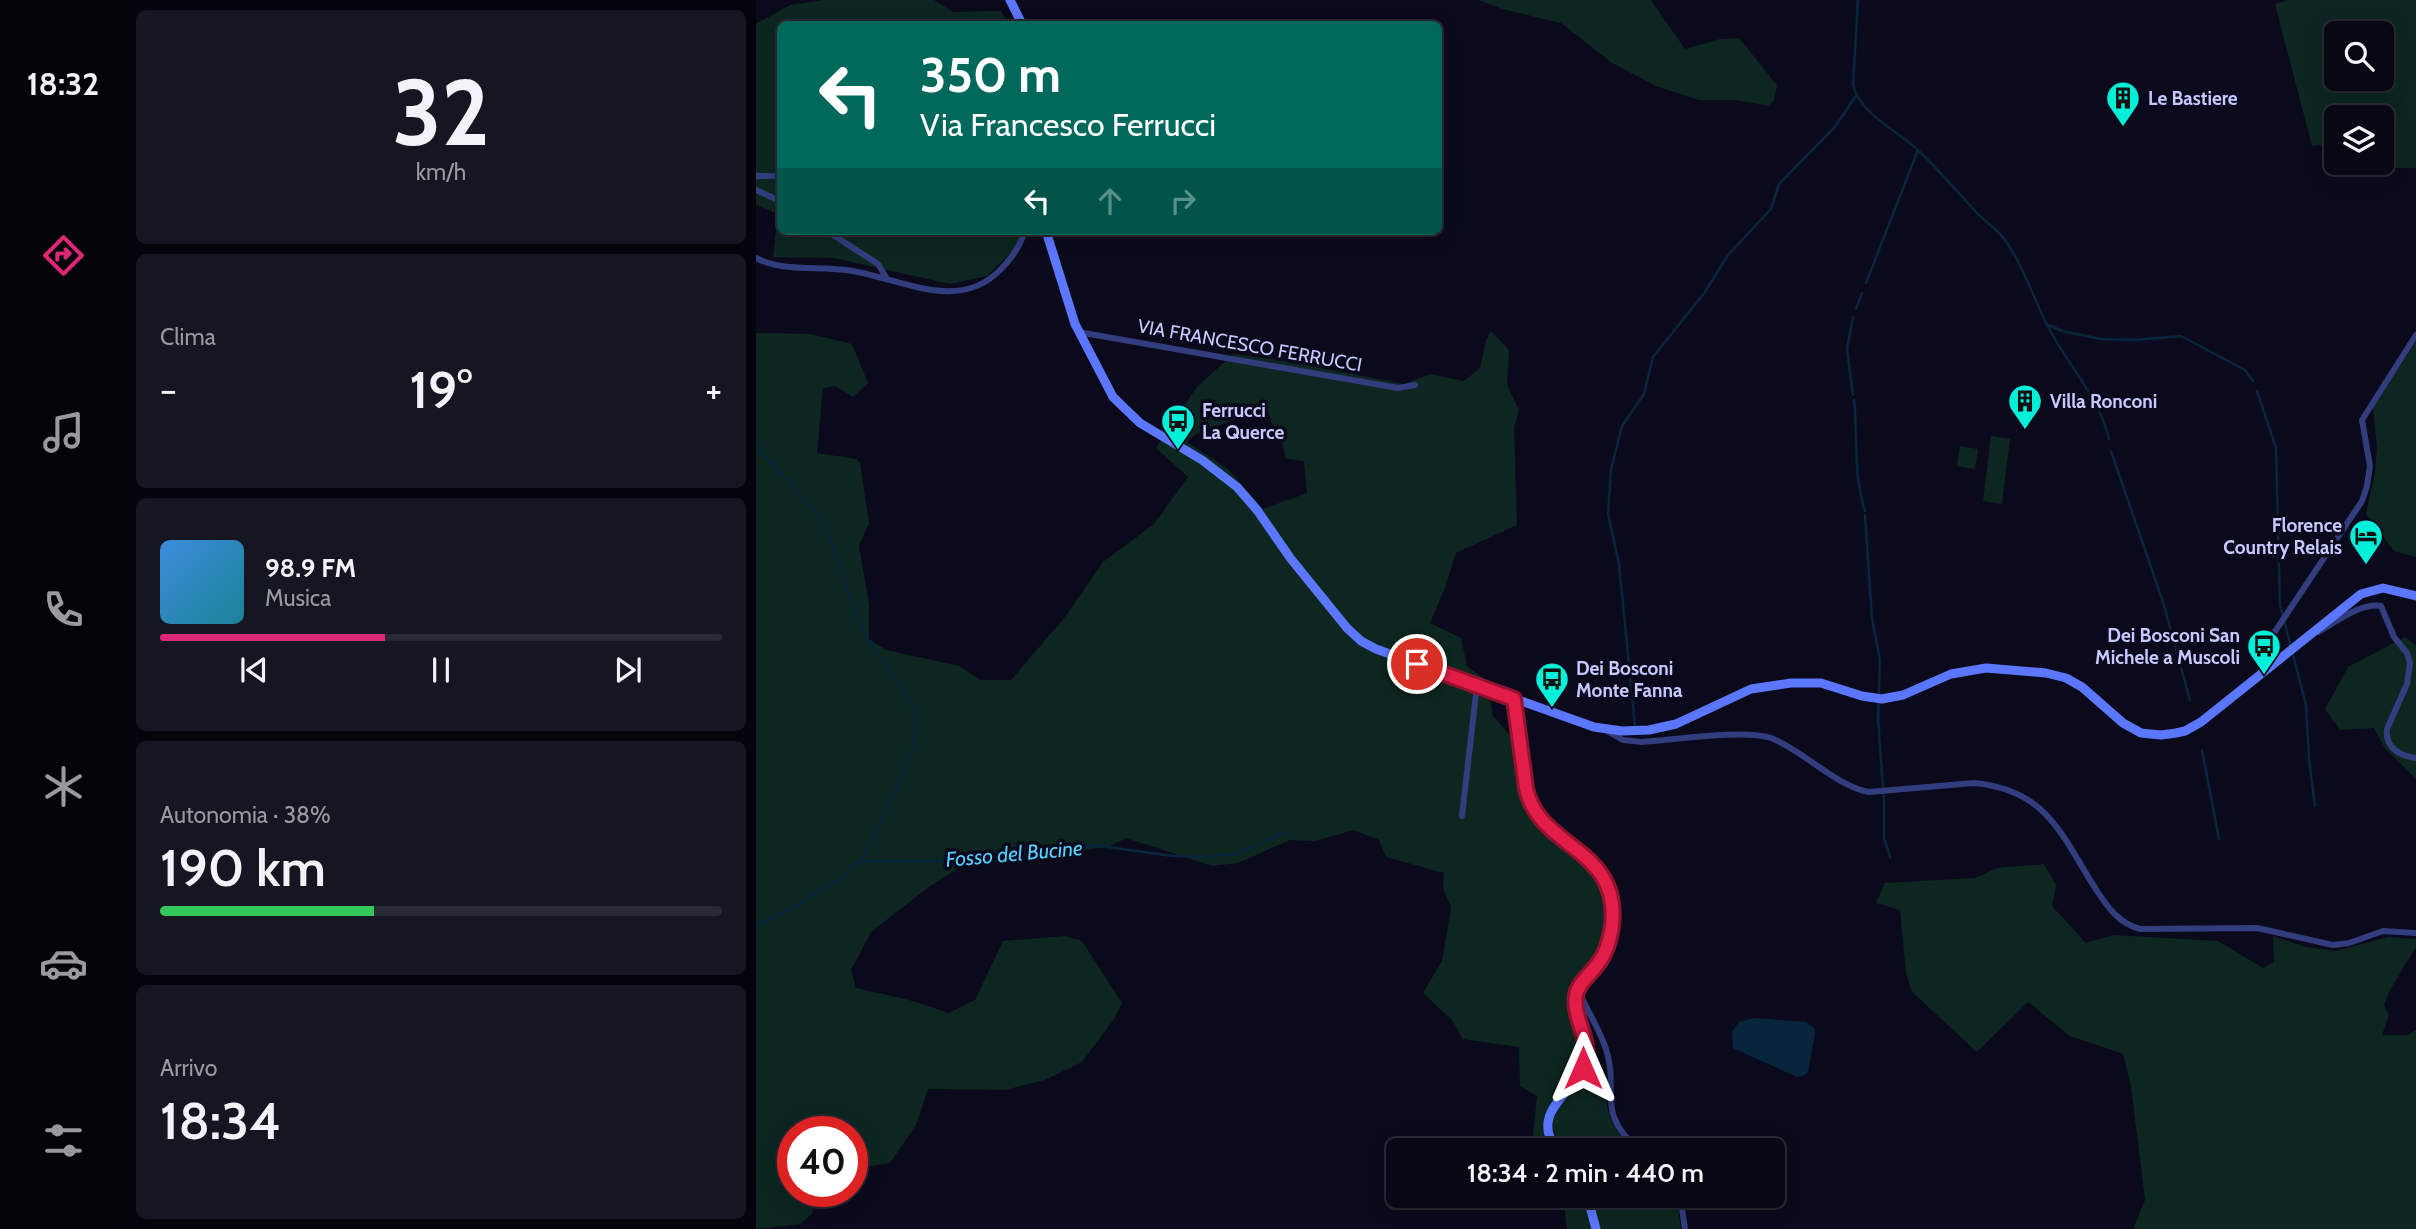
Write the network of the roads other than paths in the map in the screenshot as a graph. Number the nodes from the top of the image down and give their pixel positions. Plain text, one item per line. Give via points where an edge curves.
1 (1010, 0) edge
2 (1020, 21) edge
3 (756, 176) edge
4 (777, 176) edge
5 (756, 190) edge
6 (777, 200) edge
7 (833, 235) edge
8 (1024, 235) edge
9 (1047, 235) edge
10 (756, 258) edge
11 (887, 279) junction
12 (1078, 332) junction
13 (2416, 335) edge
14 (1415, 385) dead end
15 (2416, 596) edge
16 (2304, 638) junction
17 (2272, 663) junction
18 (1477, 685) junction
19 (1514, 699) junction
20 (1605, 729) junction
21 (2416, 758) edge
22 (1462, 816) dead end
23 (2416, 933) edge
24 (1578, 989) junction
25 (1550, 1138) edge
26 (1626, 1138) edge
27 (1591, 1208) edge
28 (1682, 1208) edge
29 (1597, 1229) edge
30 (1685, 1229) edge

1 - 2 main road
3 - 4 street
5 - 6 street
7 - 11 street via 878,264
8 - 11 street via 1014,255 976,288 942,291
9 - 12 main road
10 - 11 street via 774,265 847,270
12 - 14 street, VIA FRANCESCO FERRUCCI via 1398,388
12 - 18 main road via 1120,405 1153,433 1202,460 1237,487 1353,635 1376,649
13 - 17 street via 2362,421 2370,466 2362,501 2281,620 2269,645
15 - 16 main road via 2390,588 2367,592
16 - 17 main road
16 - 21 street via 2362,609 2381,606 2410,663 2407,684 2386,736 2399,754
17 - 20 main road via 2192,728 2161,735 2133,729 2074,682 2046,673 1975,668 1903,695 1878,699 1831,684 1791,683 1740,692 1667,727
18 - 19 main road
18 - 22 street
19 - 20 main road
19 - 24 main road via 1531,802 1556,833 1601,871 1611,897 1607,948
20 - 23 street via 1623,740 1642,742 1760,736 1787,746 1863,791 1974,783 2015,792 2048,816 2110,910 2140,929 2257,928 2333,945 2383,931
24 - 25 main road via 1576,1003 1587,1058 1557,1101
24 - 26 street via 1606,1049 1610,1102
27 - 29 main road
28 - 30 street

